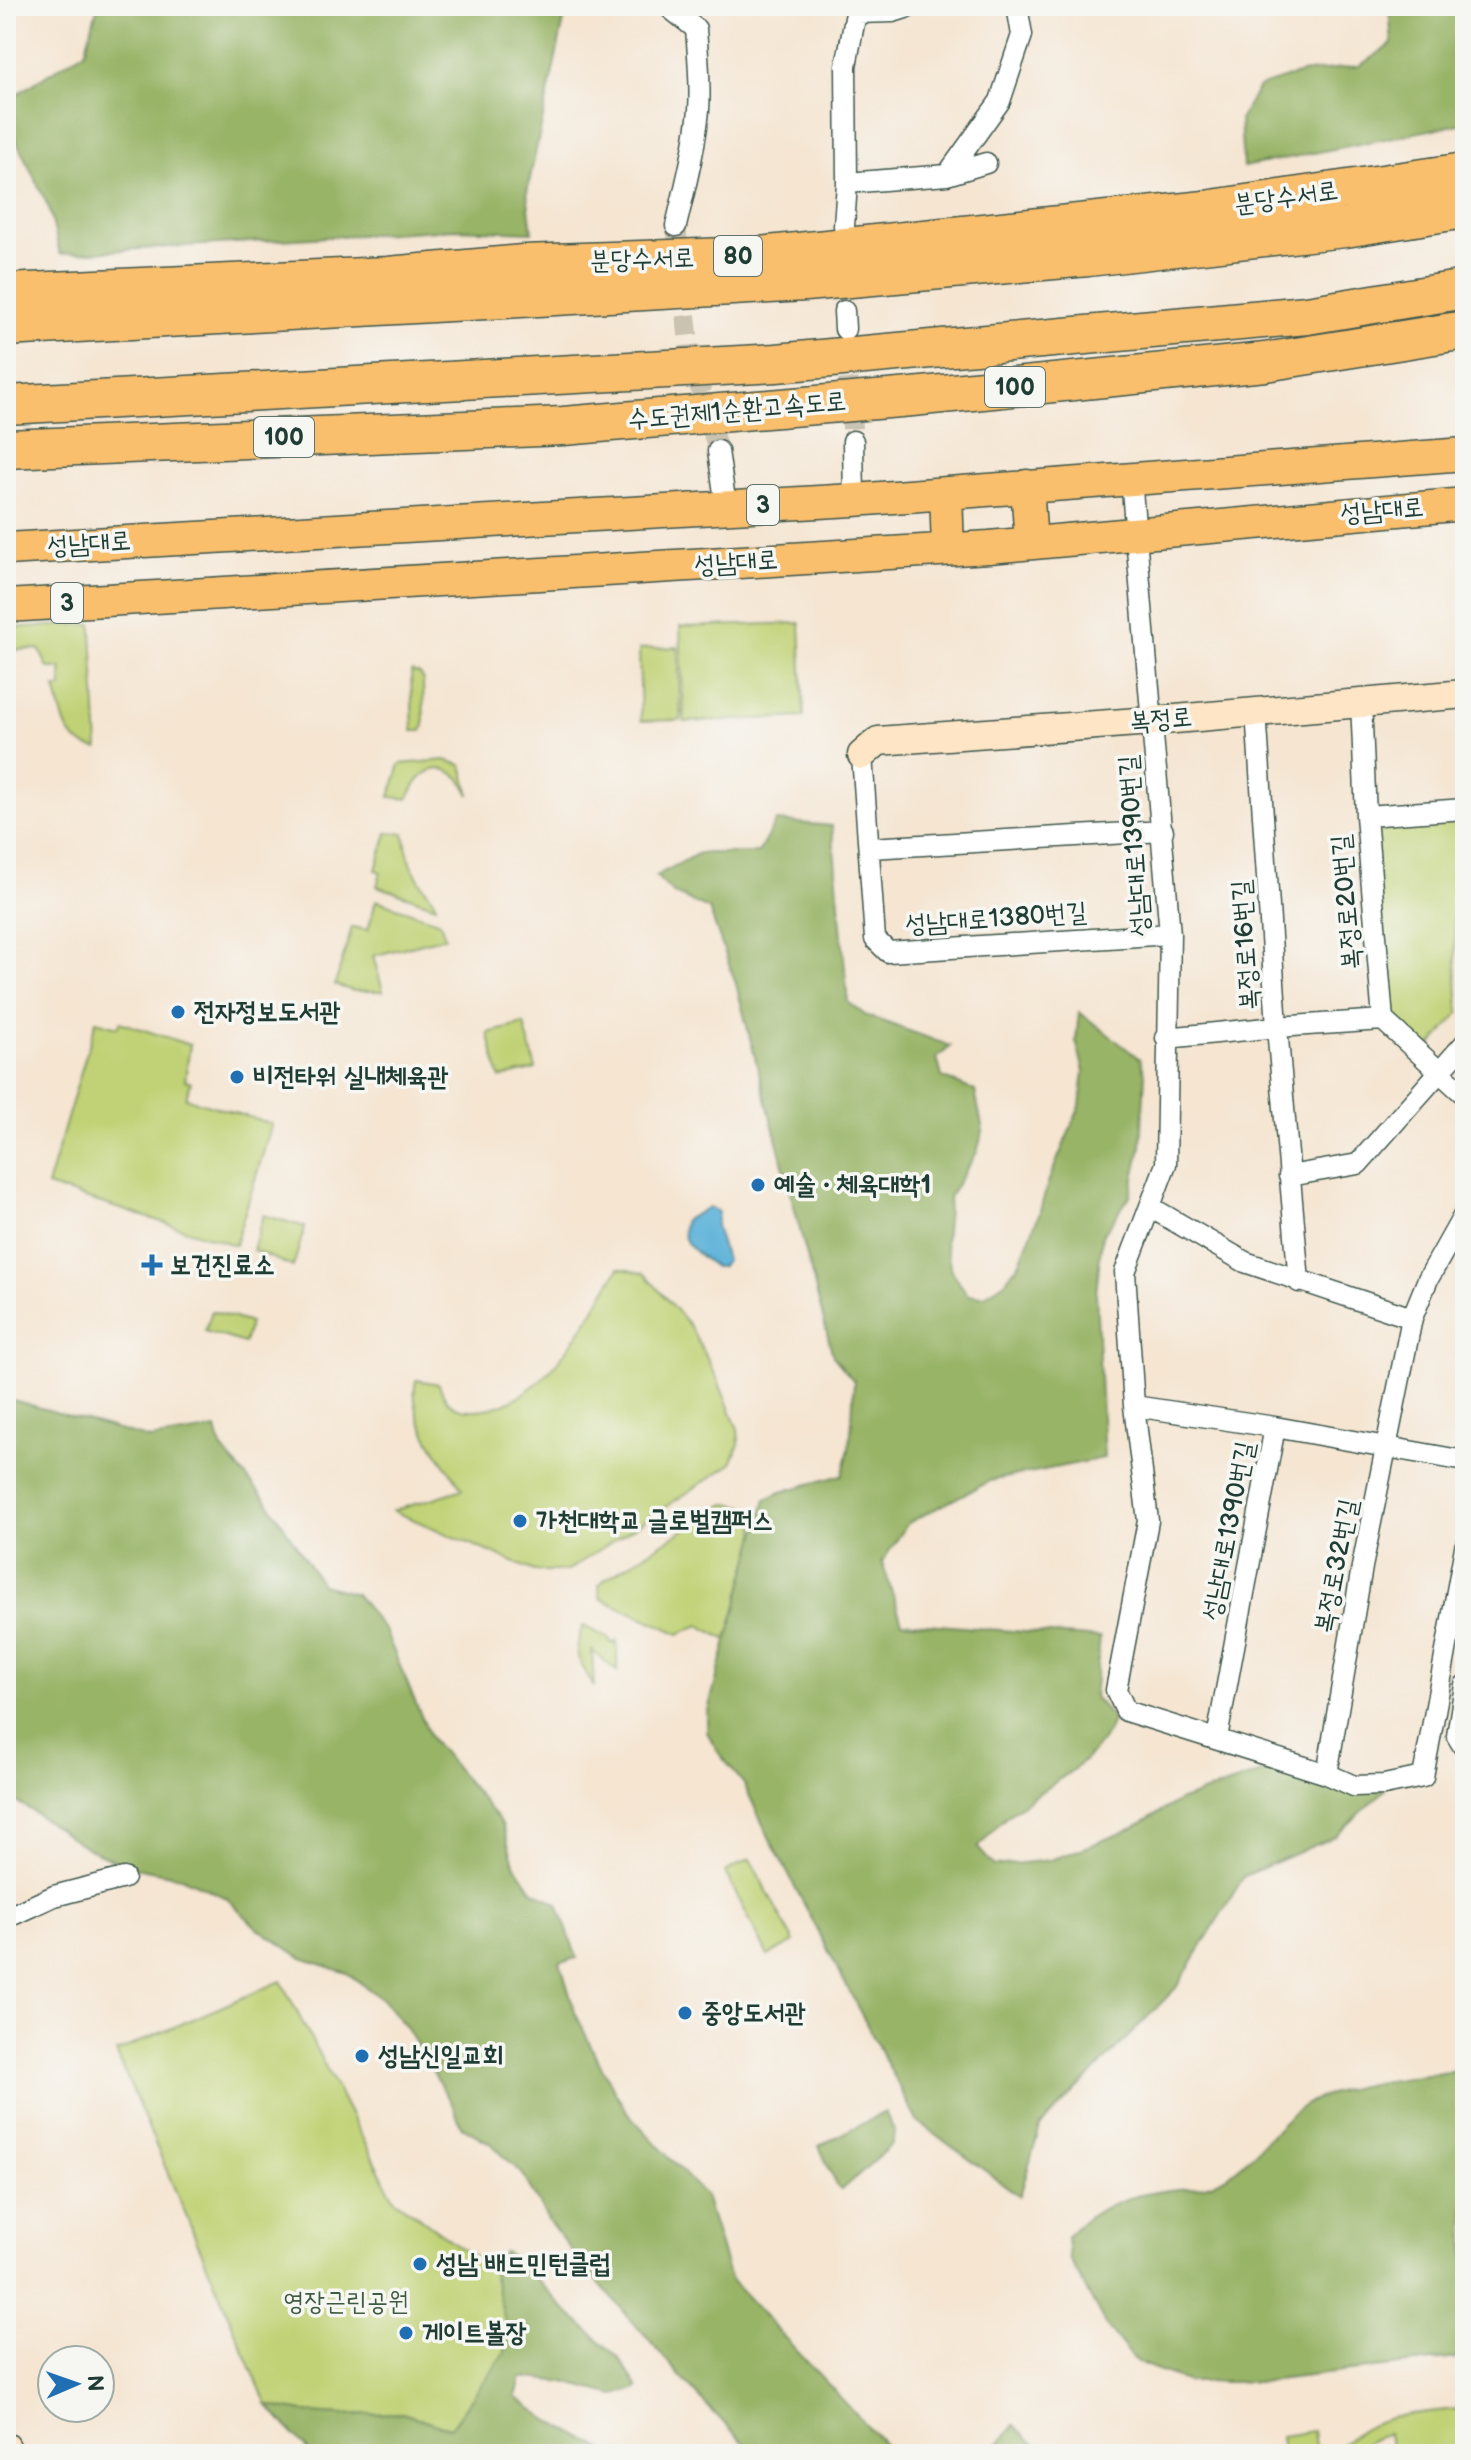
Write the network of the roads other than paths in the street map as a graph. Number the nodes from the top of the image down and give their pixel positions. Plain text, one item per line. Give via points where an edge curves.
1 (912, 6) edge
2 (1017, 6) edge
3 (671, 9) dead end
4 (857, 10) edge
5 (986, 163) dead end
6 (1465, 172) edge
7 (947, 175) junction
8 (847, 183) junction
9 (1465, 209) edge
10 (676, 226) tunnel mouth
11 (844, 226) dead end
12 (1465, 289) edge
13 (6, 293) edge
14 (6, 327) edge
15 (1465, 330) edge
16 (6, 405) edge
17 (853, 441) tunnel mouth
18 (6, 449) edge
19 (718, 451) tunnel mouth
20 (1465, 454) edge
21 (1131, 478) junction
22 (1027, 486) junction
23 (946, 493) junction
24 (854, 500) junction
25 (1465, 504) edge
26 (726, 507) junction
27 (1135, 533) junction
28 (1031, 543) junction
29 (6, 549) edge
30 (948, 549) junction
31 (6, 606) edge
32 (1465, 694) edge
33 (1361, 701) junction
34 (1256, 711) junction
35 (1152, 721) junction
36 (862, 755) joint
37 (1465, 809) edge
38 (1366, 816) junction
39 (1163, 831) junction
40 (870, 848) junction
41 (1170, 934) junction
42 (1383, 1020) junction
43 (1277, 1027) junction
44 (1166, 1038) junction
45 (1465, 1043) edge
46 (1440, 1073) junction
47 (1465, 1095) edge
48 (1289, 1176) junction
49 (1150, 1207) junction
50 (1465, 1213) edge
51 (1299, 1282) junction
52 (1412, 1318) junction
53 (1134, 1406) junction
54 (1275, 1427) junction
55 (1387, 1446) junction
56 (1465, 1461) edge
57 (1464, 1562) edge
58 (1465, 1685) edge
59 (1217, 1738) junction
60 (1465, 1749) edge
61 (1327, 1774) junction
62 (124, 1878) dead end
63 (6, 1918) edge
64 (6, 2447) edge
65 (9, 2454) edge

1 - 4 street via 893,12
2 - 7 street via 1022,35 1000,101
3 - 10 street via 696,29 698,53 699,109
4 - 8 street via 846,66
5 - 7 street
6 - 13 highway, 분당수서로 / 80 via 1205,210 759,256
7 - 8 street
8 - 11 street
9 - 14 highway, 분당수서로 / 80 via 1088,257 805,282
12 - 16 highway, 수도권제1순환고속도로 / 100 via 1307,315 776,363
15 - 18 highway, 수도권제1순환고속도로 / 100 via 1265,362 579,425
17 - 24 street
19 - 26 street
20 - 21 main road, 성남대로 / 3
21 - 22 main road, 성남대로 / 3
21 - 27 street, 성남대로1390번길
22 - 23 main road, 성남대로 / 3
22 - 28 main road
23 - 24 main road, 성남대로 / 3
23 - 30 main road
24 - 26 main road, 성남대로 / 3
25 - 27 main road, 성남대로 / 3
26 - 29 main road, 성남대로 / 3
27 - 28 main road, 성남대로 / 3
27 - 35 street, 성남대로1390번길
28 - 30 main road, 성남대로 / 3
30 - 31 main road, 성남대로 / 3
32 - 33 street, 복정로
33 - 34 street, 복정로
33 - 38 street, 복정로20번길
34 - 35 street, 복정로
34 - 43 street, 복정로16번길
35 - 36 street, 복정로 via 878,741
35 - 39 street, 성남대로1390번길
36 - 40 street, 성남대로1380번길
37 - 38 street
38 - 42 street, 복정로20번길
39 - 40 street
39 - 41 street, 성남대로1390번길
40 - 41 street, 성남대로1380번길 via 875,939 888,952
41 - 44 street, 성남대로1390번길
42 - 43 street
42 - 46 street
43 - 44 street
43 - 48 street, 복정로16번길
44 - 49 street, 성남대로1390번길 via 1166,1164
45 - 46 street
46 - 47 street
46 - 48 street via 1358,1164
48 - 51 street, 복정로16번길
49 - 51 street via 1245,1262
49 - 53 street, 성남대로1390번길 via 1125,1272
50 - 52 street
51 - 52 street
52 - 55 street
53 - 54 street, 성남대로1390번길
53 - 59 street, 성남대로1390번길 via 1148,1521 1116,1690 1126,1711
54 - 55 street
54 - 59 street, 성남대로1390번길
55 - 56 street
55 - 61 street, 복정로32번길
57 - 61 street, 성남대로1390번길 via 1423,1777 1354,1786
58 - 60 street via 1457,1736
59 - 61 street, 성남대로1390번길
62 - 63 street via 54,1896
64 - 65 street

